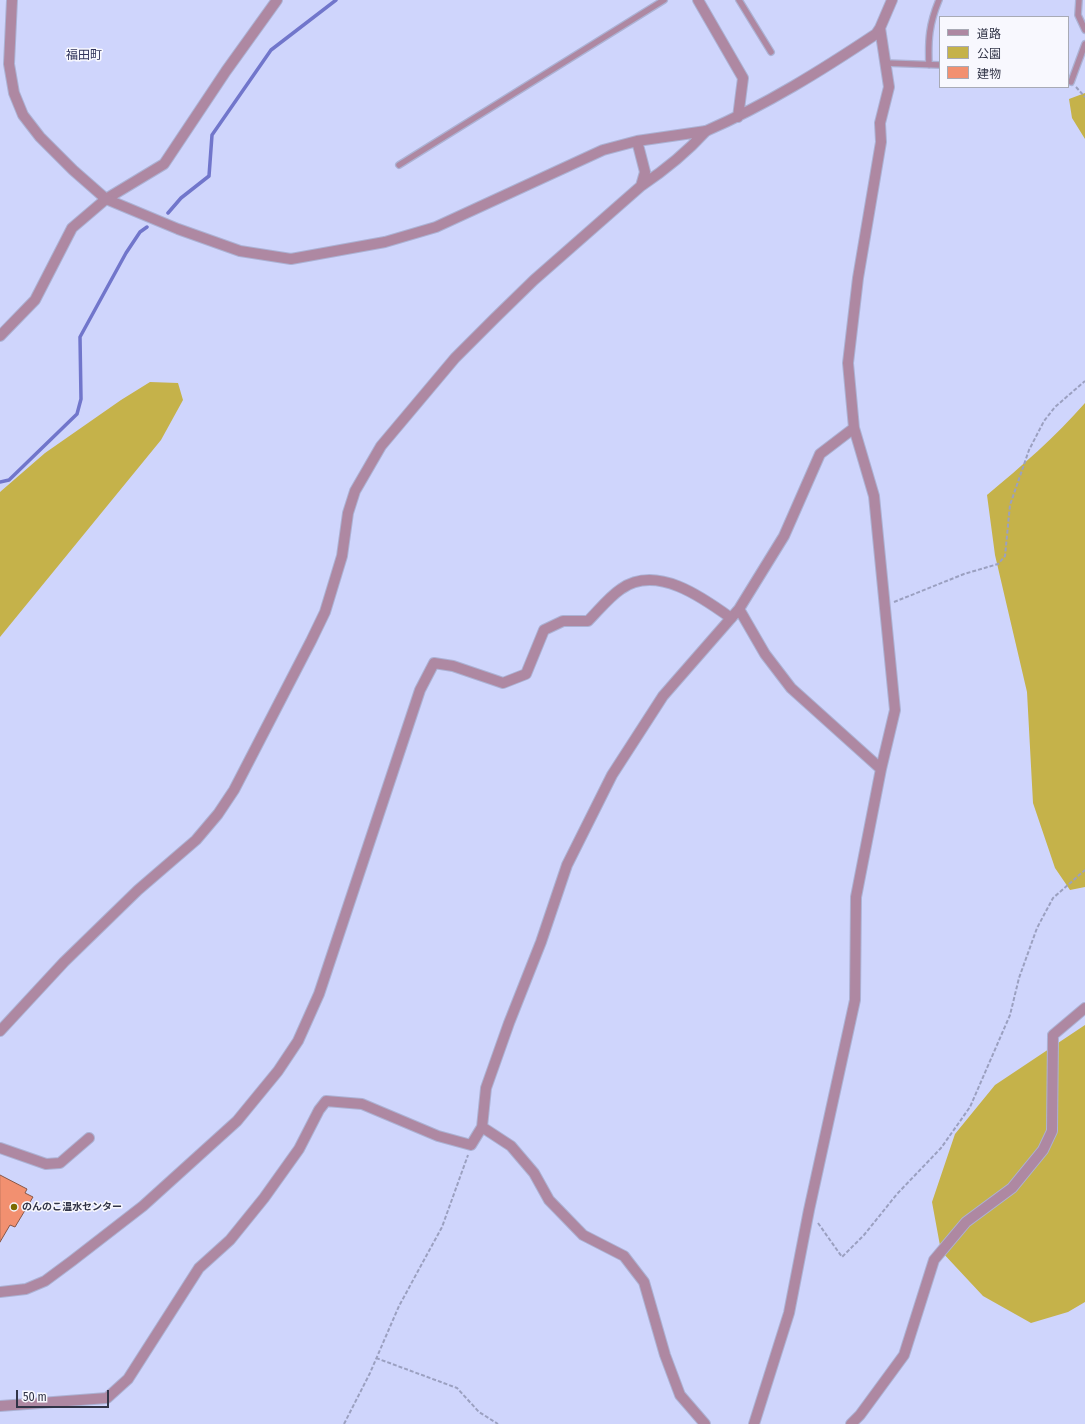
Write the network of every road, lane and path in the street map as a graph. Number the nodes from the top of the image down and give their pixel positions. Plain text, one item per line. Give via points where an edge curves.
1 (12, 0) edge
2 (277, 0) edge
3 (664, 0) edge
4 (698, 0) edge
5 (739, 0) edge
6 (892, 0) edge
7 (939, 0) edge
8 (1079, 0) edge
9 (880, 28) junction
10 (1085, 30) edge
11 (1085, 44) edge
12 (771, 52) dead end
13 (885, 63) junction
14 (939, 65) edge
15 (929, 66) junction
16 (1071, 82) joint
17 (1085, 98) edge
18 (738, 117) junction
19 (706, 131) junction
20 (637, 141) junction
21 (400, 165) dead end
22 (641, 186) junction
23 (106, 199) junction
24 (0, 336) edge
25 (1085, 381) edge
26 (854, 428) junction
27 (884, 606) junction
28 (738, 609) junction
29 (731, 618) junction
30 (881, 769) junction
31 (1085, 870) edge
32 (1085, 1008) edge
33 (0, 1031) edge
34 (482, 1127) junction
35 (89, 1138) dead end
36 (471, 1145) junction
37 (0, 1148) edge
38 (809, 1210) junction
39 (0, 1292) edge
40 (376, 1358) junction
41 (0, 1406) edge
42 (344, 1424) edge
43 (498, 1424) edge
44 (705, 1424) edge
45 (754, 1424) edge
46 (851, 1424) edge

1 - 23 street via 9,64 14,93 23,115 40,137
2 - 23 street via 164,164
3 - 21 lane
4 - 18 street via 744,78
5 - 12 lane
6 - 9 street
7 - 15 lane via 928,38
8 - 10 lane via 1078,15
9 - 13 street
9 - 18 street via 876,34 837,60
11 - 16 lane
13 - 15 lane
13 - 26 street via 889,87 880,123 880,142 858,278 848,363
14 - 15 lane
16 - 17 path
18 - 19 street
19 - 20 street
19 - 22 street via 681,156
20 - 22 street via 645,172
20 - 23 street via 603,150 436,227 385,242 291,259 240,251
22 - 33 street via 534,280 495,318 455,358 381,446 355,491 348,513 342,556 325,612 234,790 196,840 138,890 64,962
23 - 24 street via 72,228 34,300
25 - 27 path via 1054,407 1029,450 1010,505 1005,556 998,564 964,574
26 - 27 street via 874,496
26 - 28 street via 820,454 784,536
27 - 30 street via 895,710
28 - 29 street
28 - 30 street via 765,654 791,688
29 - 34 street via 663,696 612,775 566,866 541,942 486,1088
29 - 39 street via 711,603 679,587 659,580 643,580 621,588 588,621 563,621 544,630 526,674 503,683 453,666 434,664 420,690 318,994 298,1041 278,1071 237,1121 143,1206 45,1281 26,1289
30 - 38 street via 856,897 855,1000
31 - 38 path via 1053,898 1037,928 1019,978 1010,1015 980,1086 942,1148 897,1194 864,1235 842,1257
32 - 46 street via 1053,1035 1052,1130 1043,1150 1012,1188 966,1222 934,1260 904,1355
34 - 36 street
34 - 44 street via 512,1146 534,1173 549,1200 583,1235 624,1256 644,1282 665,1355 680,1395
35 - 37 street via 60,1163 46,1164
36 - 40 path via 442,1227
36 - 41 street via 438,1136 362,1104 326,1101 299,1149 264,1198 230,1240 198,1268 128,1379 112,1394 99,1400
38 - 45 street via 789,1313
40 - 42 path
40 - 43 path via 457,1388 479,1412

